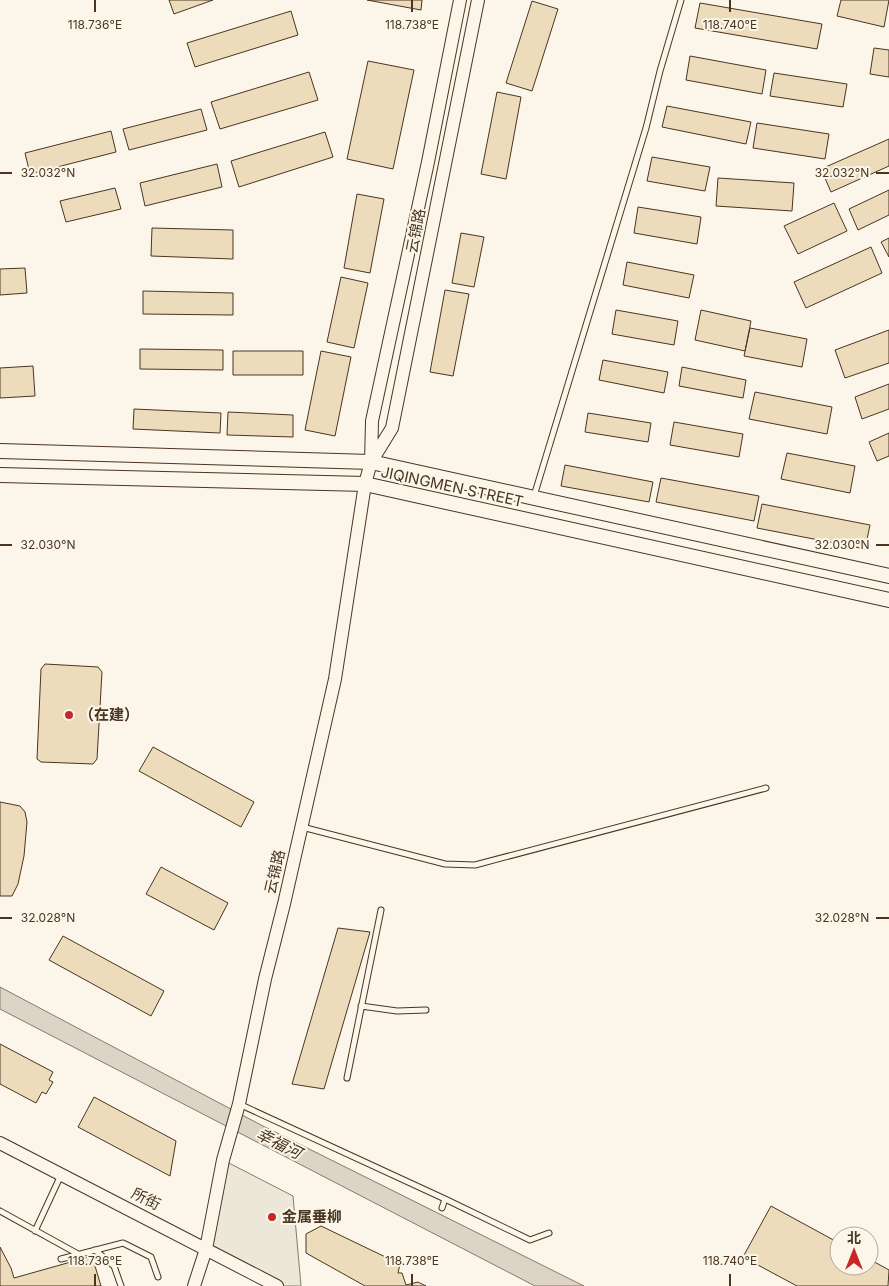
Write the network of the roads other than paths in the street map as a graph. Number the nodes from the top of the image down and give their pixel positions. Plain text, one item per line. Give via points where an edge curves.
1 (460, 0) edge
2 (478, 0) edge
3 (680, 0) edge
4 (0, 451) edge
5 (371, 462) junction
6 (0, 475) edge
7 (365, 484) junction
8 (533, 498) junction
9 (889, 576) edge
10 (889, 600) edge
11 (766, 788) dead end
12 (302, 827) junction
13 (381, 910) dead end
14 (361, 1006) junction
15 (426, 1010) dead end
16 (347, 1078) dead end
17 (239, 1104) junction
18 (0, 1143) edge
19 (62, 1174) junction
20 (445, 1199) junction
21 (442, 1208) dead end
22 (0, 1211) edge
23 (35, 1230) junction
24 (549, 1232) dead end
25 (206, 1249) junction
26 (95, 1250) junction
27 (79, 1254) junction
28 (62, 1259) dead end
29 (158, 1276) dead end
30 (121, 1286) edge
31 (194, 1286) edge
32 (277, 1286) edge

1 - 5 street, 云锦路 via 372,421
2 - 5 street, 云锦路 via 392,428
3 - 8 lane via 646,128
4 - 5 main road, JIQINGMEN STREET
5 - 7 street, 云锦路
5 - 8 main road, JIQINGMEN STREET
6 - 7 main road, JIQINGMEN STREET
7 - 10 main road, JIQINGMEN STREET
7 - 12 street, 云锦路 via 335,679
8 - 9 main road, JIQINGMEN STREET
11 - 12 lane via 475,866 444,864
12 - 17 street, 云锦路
13 - 14 lane
14 - 15 lane via 397,1011
14 - 16 lane
17 - 20 lane
17 - 25 street, 云锦路 via 223,1160
18 - 19 street, 所街
19 - 23 lane
19 - 25 street, 所街
20 - 21 lane
20 - 24 lane via 530,1240
22 - 23 lane
23 - 27 lane
25 - 31 street, 云锦路
25 - 32 street, 所街
26 - 27 lane
26 - 29 lane via 123,1243 152,1257
26 - 30 lane via 114,1266
27 - 28 lane

